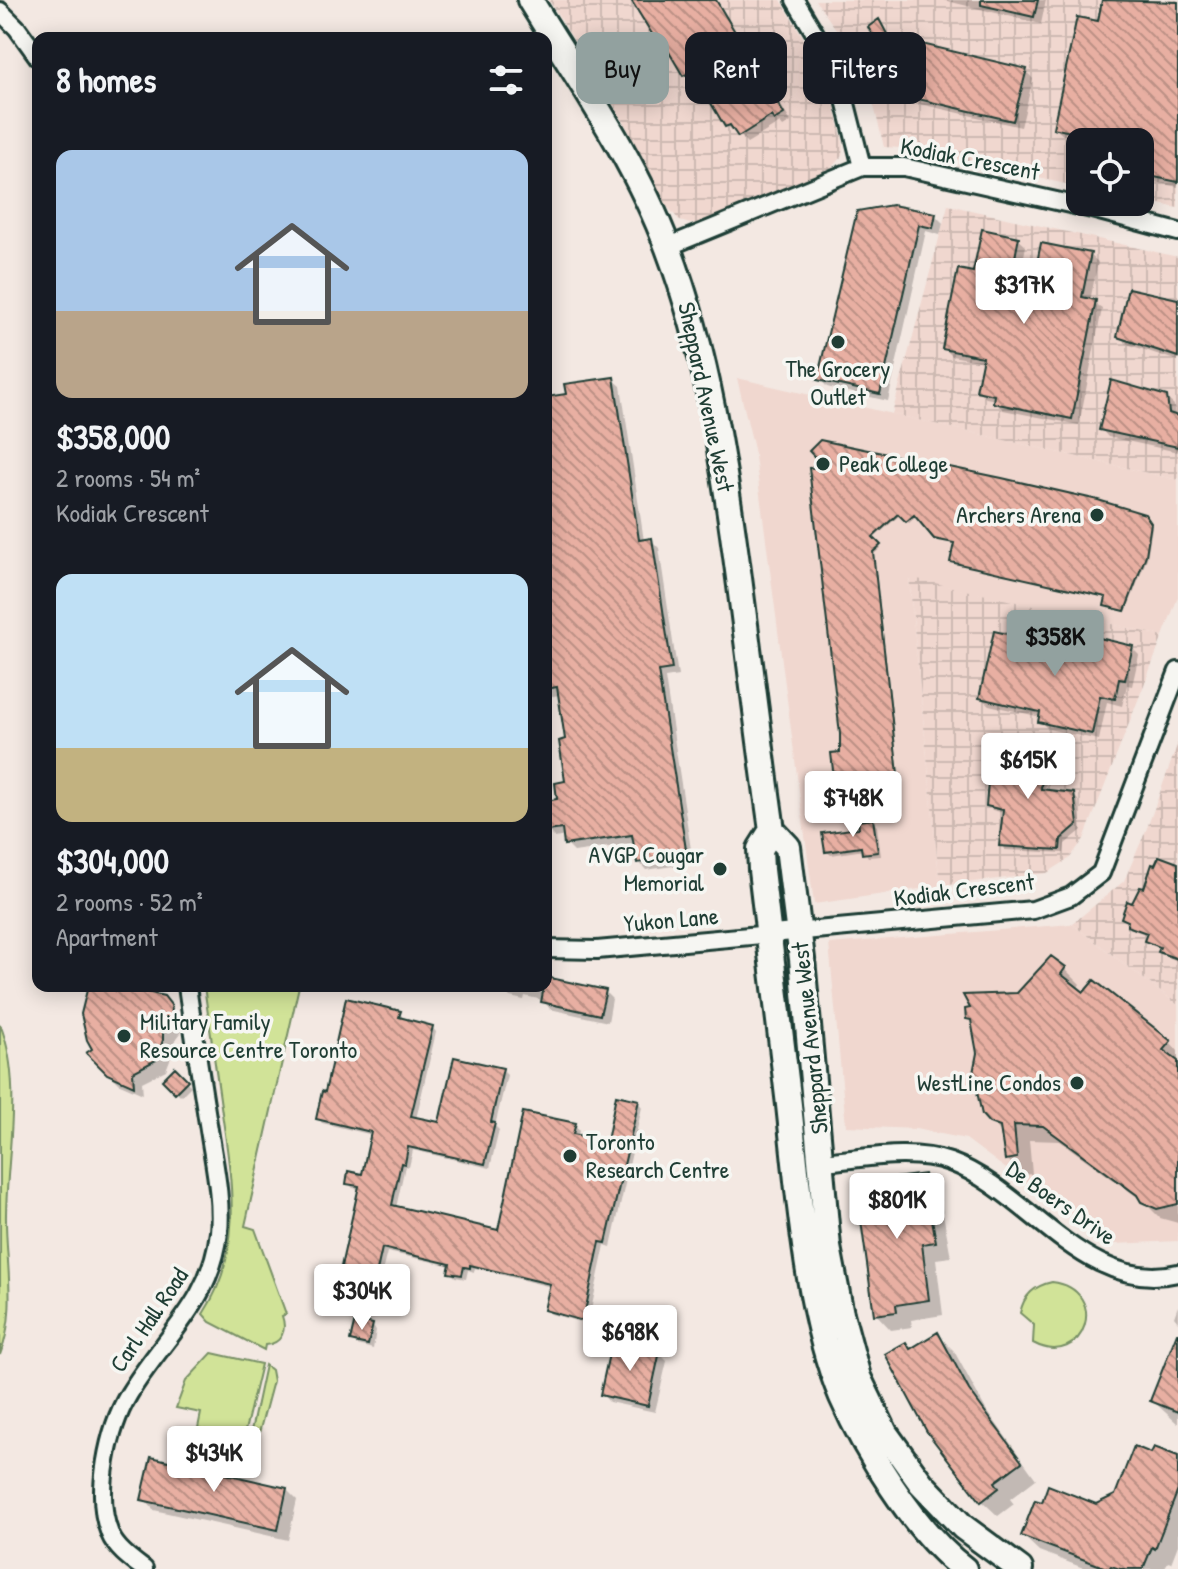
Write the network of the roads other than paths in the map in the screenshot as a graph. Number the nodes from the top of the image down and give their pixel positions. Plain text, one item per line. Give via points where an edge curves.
1 (530, 0) edge
2 (795, 0) edge
3 (0, 11) edge
4 (549, 32) edge
5 (552, 37) edge
6 (32, 49) edge
7 (862, 167) junction
8 (1178, 232) edge
9 (667, 247) junction
10 (1178, 671) edge
11 (772, 830) junction
12 (799, 930) junction
13 (770, 934) junction
14 (552, 949) edge
15 (188, 992) edge
16 (822, 1162) junction
17 (1178, 1273) edge
18 (144, 1569) edge
19 (964, 1569) edge
20 (1020, 1569) edge

1 - 4 main road, Sheppard Avenue West
2 - 7 street via 838,72
3 - 6 street
5 - 9 main road, Sheppard Avenue West via 632,172
7 - 8 street, Kodiak Crescent via 904,167
7 - 9 street, Kodiak Crescent
9 - 11 main road, Sheppard Avenue West via 703,362 724,465
10 - 12 street, Kodiak Crescent via 1101,873 1071,896 1033,910
11 - 12 main road, Sheppard Avenue West via 788,847
11 - 13 main road, Sheppard Avenue West via 760,849
12 - 13 street, Yukon Lane
12 - 16 main road, Sheppard Avenue West
13 - 14 street, Yukon Lane
13 - 19 main road, Sheppard Avenue West via 795,1160 823,1340 869,1452 903,1504
15 - 18 street, Carl Hall Road via 220,1222 202,1291 128,1395 111,1445 104,1510 111,1537
16 - 17 street, De Boers Drive via 915,1155 947,1161 978,1174 1092,1259 1129,1274
16 - 20 main road, Sheppard Avenue West via 828,1247 858,1377 921,1483 963,1527

